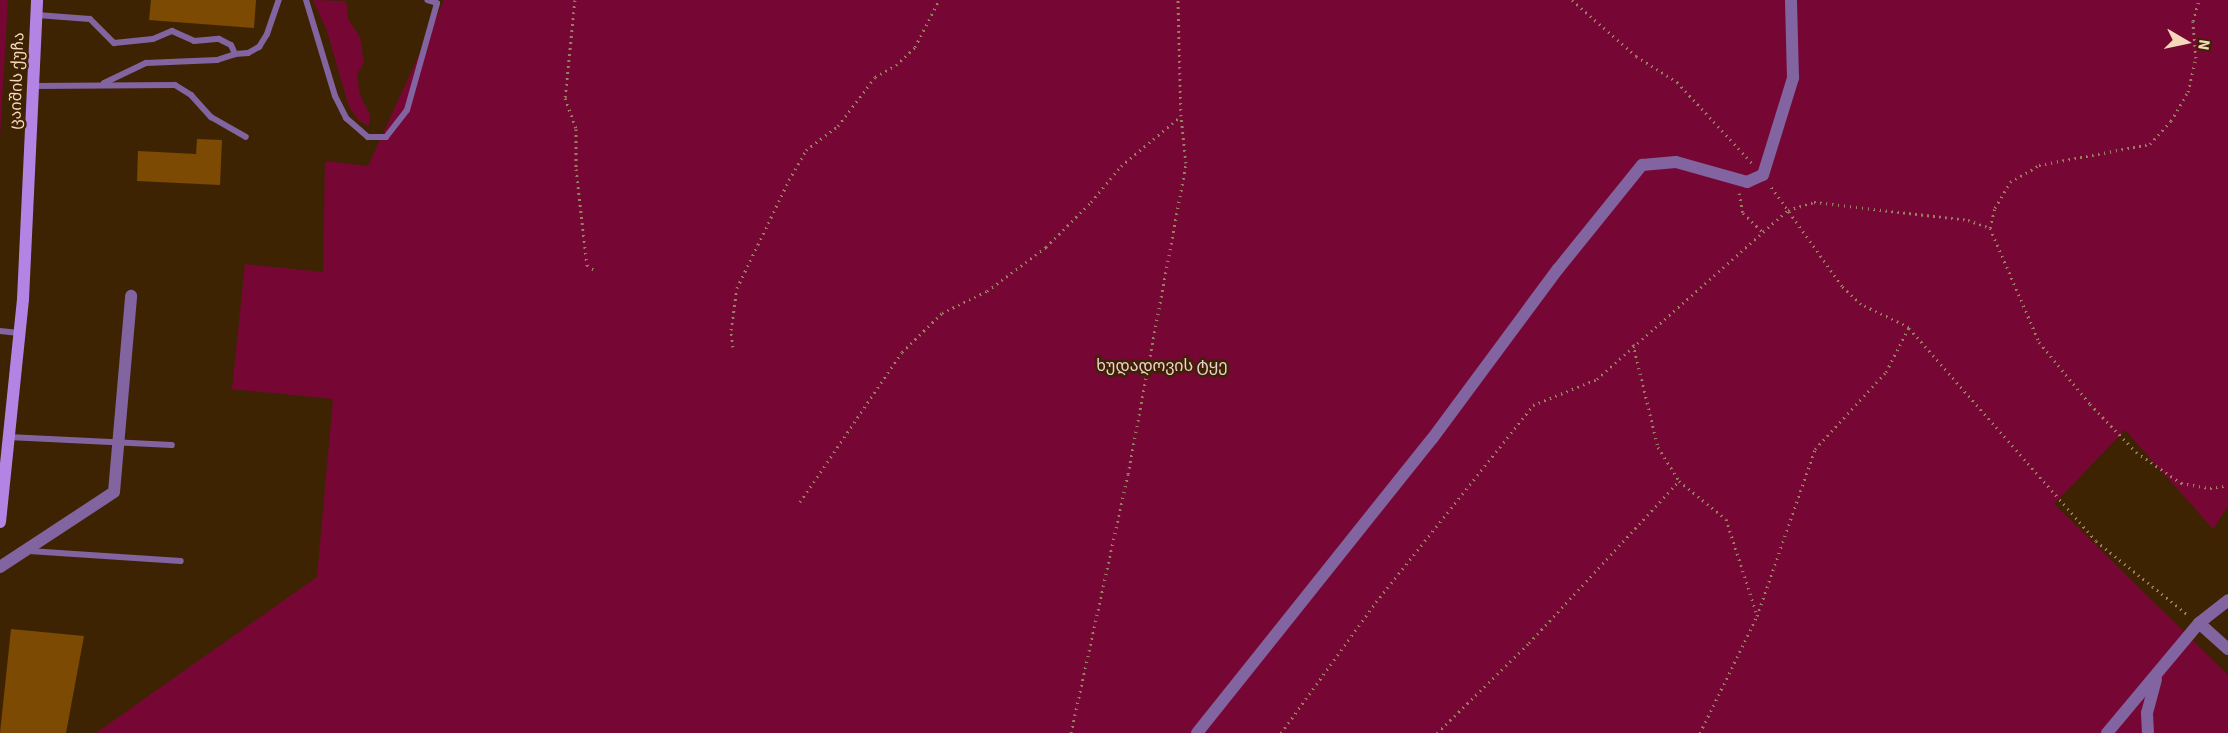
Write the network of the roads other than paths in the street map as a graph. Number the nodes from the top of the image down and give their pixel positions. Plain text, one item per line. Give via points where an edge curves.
1 (37, 0) edge
2 (279, 0) edge
3 (306, 0) edge
4 (427, 0) edge
5 (1791, 0) edge
6 (437, 1) edge
7 (37, 15) junction
8 (236, 54) junction
9 (104, 84) junction
10 (34, 86) junction
11 (246, 137) dead end
12 (131, 296) dead end
13 (0, 331) edge
14 (19, 333) junction
15 (8, 437) junction
16 (119, 442) junction
17 (172, 445) dead end
18 (0, 522) edge
19 (25, 551) junction
20 (181, 561) dead end
21 (0, 567) edge
22 (2228, 600) edge
23 (2199, 623) junction
24 (2228, 649) edge
25 (2158, 672) junction
26 (1197, 733) edge
27 (2107, 733) edge
28 (2148, 733) edge

1 - 7 street, ცაიშის ქუჩა
2 - 8 lane via 259,47
3 - 6 lane via 335,96 346,118 368,137 386,137 407,110
4 - 6 lane
5 - 26 street via 1793,78 1763,176 1747,182 1676,162 1641,165 1432,439
7 - 8 lane via 90,19 114,43 153,39 172,32 194,41 219,39 231,45
7 - 10 street, ცაიშის ქუჩა
8 - 9 lane via 217,60 146,63
9 - 10 lane
9 - 11 lane via 175,85 191,95 211,117
10 - 14 street, ცაიშის ქუჩა
12 - 16 street
13 - 14 lane
14 - 15 street, ცაიშის ქუჩა
15 - 16 lane
15 - 18 street, ცაიშის ქუჩა
16 - 17 lane
16 - 19 street via 114,492
19 - 20 lane
19 - 21 street
22 - 23 street
23 - 24 street
23 - 25 street
25 - 27 street
25 - 28 street via 2146,713

